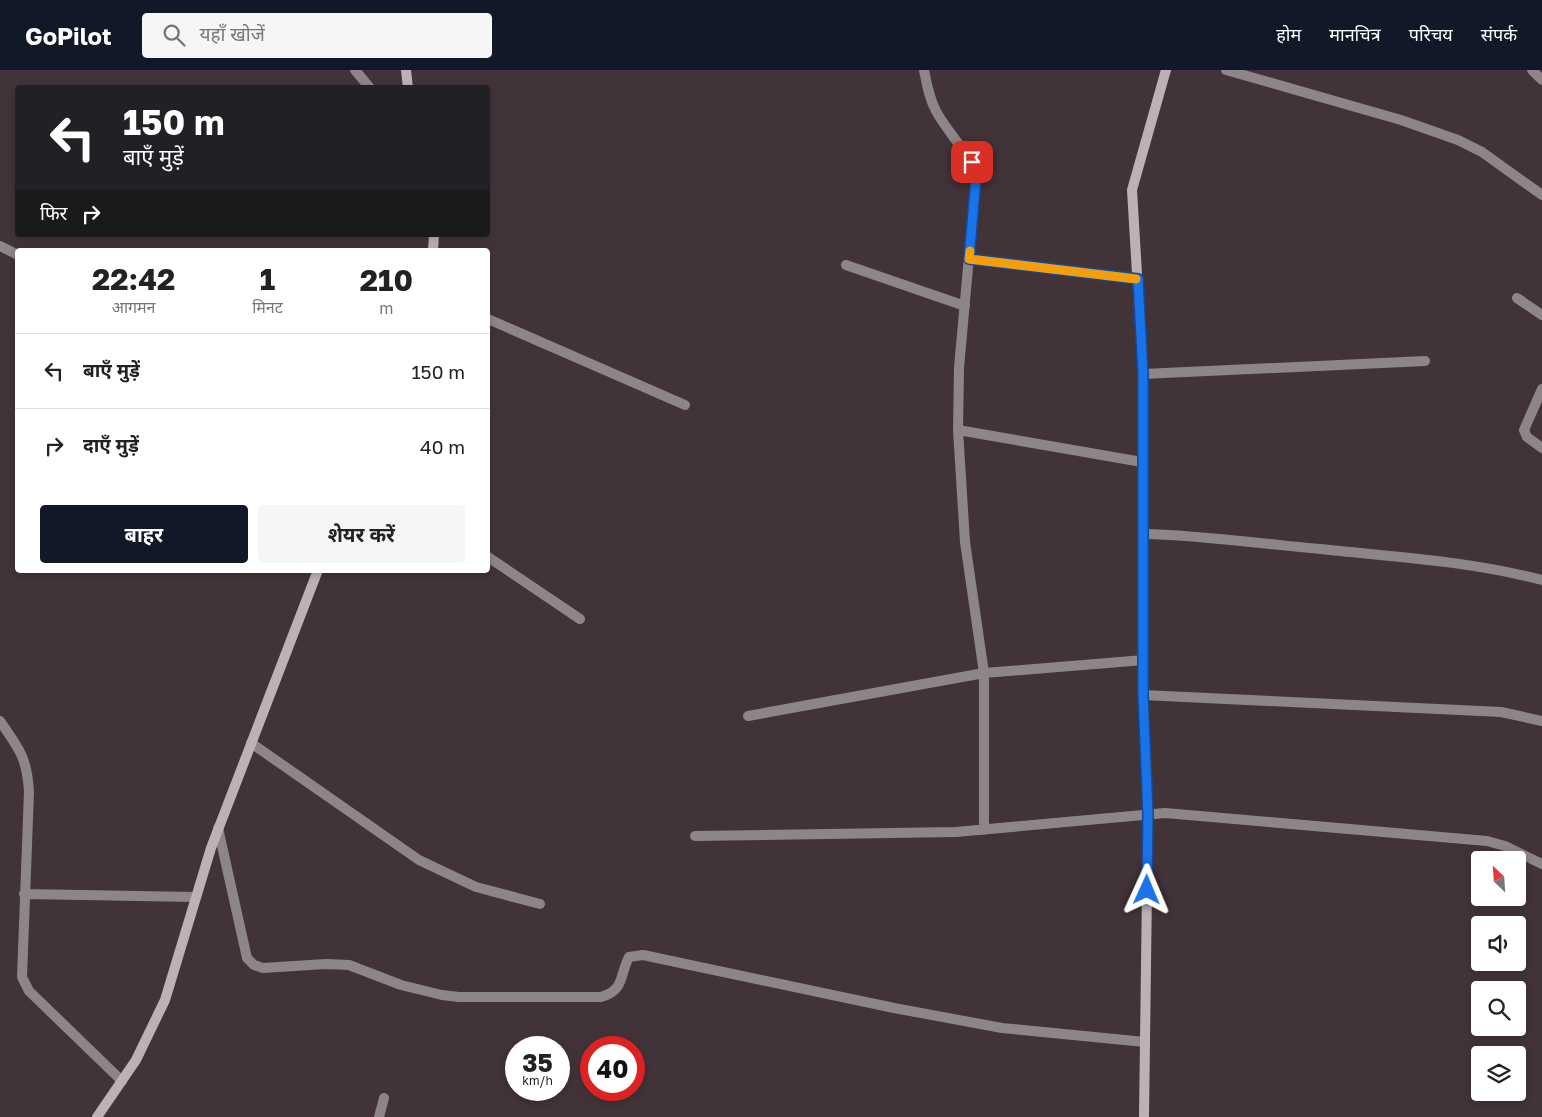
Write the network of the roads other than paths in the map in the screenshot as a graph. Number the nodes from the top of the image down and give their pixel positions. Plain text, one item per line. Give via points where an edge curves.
1 (355, 70) edge
2 (406, 70) edge
3 (924, 70) edge
4 (1166, 70) edge
5 (1226, 70) edge
6 (1532, 70) edge
7 (1542, 80) edge
8 (368, 85) edge
9 (408, 85) edge
10 (1542, 196) edge
11 (0, 246) edge
12 (15, 254) edge
13 (969, 259) junction
14 (846, 265) dead end
15 (1138, 279) junction
16 (1517, 298) dead end
17 (965, 306) junction
18 (1542, 315) edge
19 (490, 321) edge
20 (1425, 361) dead end
21 (1143, 374) junction
22 (1542, 389) edge
23 (685, 405) dead end
24 (958, 430) junction
25 (1542, 448) edge
26 (1142, 462) junction
27 (1143, 534) junction
28 (490, 558) edge
29 (317, 573) edge
30 (1542, 580) edge
31 (580, 619) dead end
32 (1144, 660) junction
33 (984, 673) junction
34 (1143, 695) junction
35 (748, 716) dead end
36 (0, 721) edge
37 (1542, 721) edge
38 (250, 743) junction
39 (1148, 814) junction
40 (218, 828) junction
41 (984, 830) junction
42 (695, 836) dead end
43 (1542, 864) edge
44 (24, 894) junction
45 (196, 897) junction
46 (540, 904) dead end
47 (1145, 1042) junction
48 (122, 1081) junction
49 (384, 1098) dead end
50 (97, 1117) edge
51 (379, 1117) edge
52 (1144, 1117) edge

1 - 8 street
2 - 9 street
3 - 13 street via 929,96 964,148 976,178
4 - 15 street via 1132,190
5 - 10 street via 1401,120 1458,140 1489,157
6 - 7 street
11 - 12 street
13 - 15 street
13 - 17 street
14 - 17 street
15 - 21 street
16 - 18 street
17 - 24 street
19 - 23 street
20 - 21 street
21 - 26 street
22 - 25 street via 1524,430 1527,437
24 - 26 street
24 - 33 street via 965,542
26 - 27 street
27 - 30 street via 1442,562
27 - 32 street
28 - 31 street
29 - 38 street
32 - 33 street
32 - 34 street
33 - 35 street
33 - 41 street
34 - 37 street via 1502,712
34 - 39 street
36 - 44 street via 21,751 28,770
38 - 40 street
38 - 46 street via 419,860 476,887
39 - 41 street
39 - 43 street via 1487,841
39 - 47 street
40 - 45 street
40 - 47 street via 248,958 263,968 349,965 401,985 450,996 601,997 614,993 619,987 630,957 643,955 1002,1028
41 - 42 street
44 - 45 street
44 - 48 street via 22,977 29,990
45 - 48 street via 166,1000
47 - 52 street
48 - 50 street
49 - 51 street

